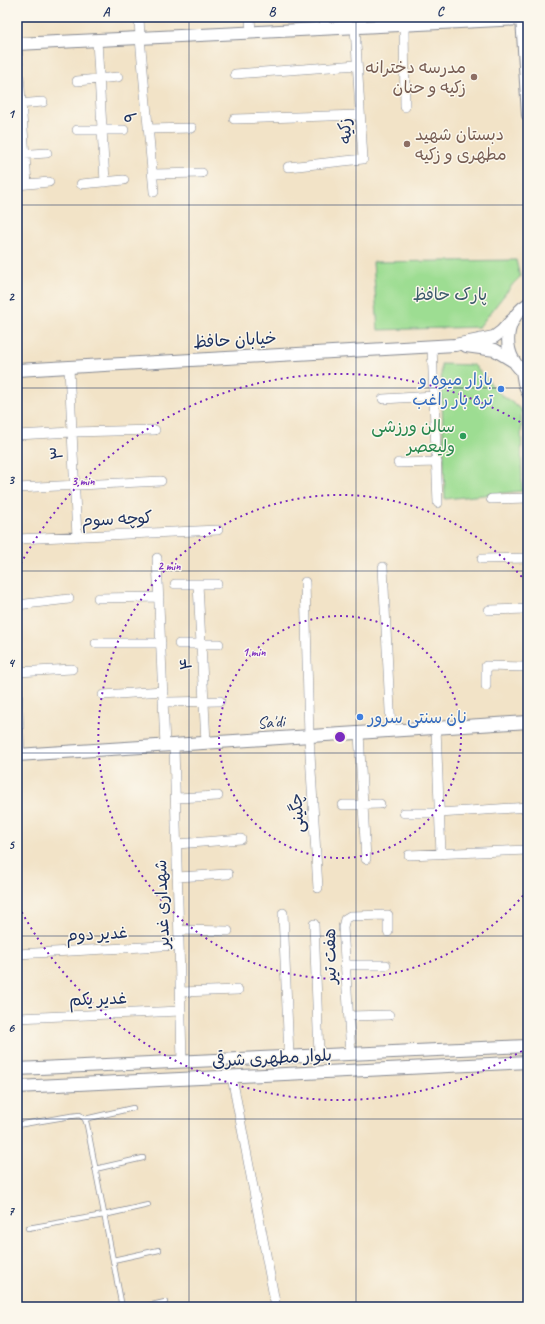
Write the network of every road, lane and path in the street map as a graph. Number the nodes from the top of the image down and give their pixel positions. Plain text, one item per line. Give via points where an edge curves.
1 (139, 17) edge
2 (250, 17) edge
3 (524, 18) edge
4 (481, 19) edge
5 (379, 22) edge
6 (324, 23) edge
7 (404, 24) junction
8 (355, 27) junction
9 (251, 32) junction
10 (140, 38) junction
11 (97, 40) junction
12 (17, 45) edge
13 (357, 65) junction
14 (235, 74) dead end
15 (118, 77) dead end
16 (99, 79) junction
17 (77, 81) dead end
18 (43, 102) dead end
19 (19, 104) edge
20 (405, 107) dead end
21 (360, 115) junction
22 (528, 115) edge
23 (234, 119) dead end
24 (148, 128) junction
25 (192, 128) dead end
26 (77, 130) dead end
27 (102, 130) junction
28 (124, 130) dead end
29 (47, 153) dead end
30 (21, 155) edge
31 (288, 166) dead end
32 (202, 173) dead end
33 (153, 174) junction
34 (124, 180) dead end
35 (50, 182) dead end
36 (105, 182) junction
37 (27, 184) junction
38 (81, 184) dead end
39 (17, 185) edge
40 (154, 192) dead end
41 (526, 304) edge
42 (512, 320) junction
43 (455, 345) junction
44 (432, 346) junction
45 (513, 361) junction
46 (69, 368) junction
47 (17, 370) edge
48 (525, 373) edge
49 (528, 393) edge
50 (434, 396) junction
51 (384, 399) dead end
52 (155, 430) dead end
53 (72, 432) junction
54 (17, 434) edge
55 (437, 462) junction
56 (398, 463) dead end
57 (161, 481) dead end
58 (75, 486) junction
59 (17, 488) edge
60 (528, 498) edge
61 (491, 499) dead end
62 (438, 504) dead end
63 (218, 530) dead end
64 (77, 537) junction
65 (17, 539) edge
66 (157, 558) dead end
67 (528, 558) edge
68 (482, 559) dead end
69 (383, 566) dead end
70 (305, 582) dead end
71 (175, 584) dead end
72 (198, 584) junction
73 (217, 584) dead end
74 (159, 597) junction
75 (98, 598) dead end
76 (69, 599) dead end
77 (17, 605) edge
78 (528, 609) edge
79 (489, 610) dead end
80 (96, 643) dead end
81 (161, 643) junction
82 (179, 644) dead end
83 (201, 644) junction
84 (219, 644) dead end
85 (528, 667) edge
86 (72, 669) dead end
87 (17, 672) edge
88 (17, 686) edge
89 (486, 686) dead end
90 (163, 691) junction
91 (103, 695) dead end
92 (169, 702) dead end
93 (204, 702) junction
94 (220, 702) dead end
95 (528, 722) edge
96 (436, 728) junction
97 (391, 731) junction
98 (359, 733) junction
99 (309, 737) junction
100 (206, 743) junction
101 (170, 746) junction
102 (18, 755) edge
103 (218, 796) dead end
104 (176, 798) junction
105 (343, 804) dead end
106 (363, 804) junction
107 (380, 804) dead end
108 (528, 807) edge
109 (404, 813) dead end
110 (439, 813) junction
111 (241, 839) dead end
112 (177, 844) junction
113 (528, 850) edge
114 (441, 854) junction
115 (409, 855) dead end
116 (366, 859) dead end
117 (228, 874) dead end
118 (178, 877) junction
119 (318, 888) dead end
120 (283, 913) dead end
121 (314, 924) dead end
122 (179, 930) junction
123 (228, 931) dead end
124 (388, 932) dead end
125 (179, 945) junction
126 (17, 954) edge
127 (345, 965) junction
128 (386, 965) dead end
129 (238, 990) dead end
130 (181, 992) junction
131 (181, 1011) junction
132 (388, 1015) dead end
133 (349, 1016) junction
134 (17, 1018) edge
135 (528, 1046) edge
136 (351, 1054) junction
137 (319, 1055) junction
138 (289, 1056) junction
139 (182, 1062) junction
140 (528, 1062) edge
141 (17, 1069) edge
142 (232, 1077) junction
143 (17, 1087) edge
144 (133, 1108) dead end
145 (85, 1119) junction
146 (17, 1125) edge
147 (143, 1158) dead end
148 (95, 1169) junction
149 (148, 1205) dead end
150 (104, 1215) junction
151 (28, 1228) dead end
152 (159, 1250) dead end
153 (113, 1260) junction
154 (165, 1302) dead end
155 (122, 1307) edge
156 (143, 1307) edge
157 (276, 1307) edge

1 - 10 street, ۹
2 - 9 street
3 - 4 street
3 - 22 street
4 - 7 street
5 - 7 street
5 - 8 street
6 - 8 street
6 - 9 street
7 - 20 street
8 - 13 street, زکیه
9 - 10 street
10 - 11 street
10 - 24 street, ۹
11 - 12 street
11 - 16 street
12 - 19 street
13 - 14 street
13 - 21 street, زکیه
15 - 16 street
16 - 17 street
16 - 27 street
18 - 19 street
19 - 30 street
21 - 23 street
21 - 31 street, زکیه via 363,159
24 - 25 street
24 - 33 street, ۹
26 - 27 street
27 - 28 street
27 - 36 street
29 - 30 street
30 - 37 street
32 - 33 street
33 - 40 street, ۹
34 - 36 street
35 - 37 street
36 - 38 street
37 - 39 street
41 - 42 street, خیابان حافظ
42 - 43 street, خیابان حافظ via 494,337
42 - 45 street via 508,348
43 - 44 street, خیابان حافظ
43 - 45 street, خیابان حافظ via 495,350
44 - 46 street, خیابان حافظ
44 - 50 street
45 - 48 street
46 - 47 street, خیابان حافظ
46 - 53 street, ۳
48 - 49 street via 524,383
50 - 51 street
50 - 55 street
52 - 53 street
53 - 54 street
53 - 58 street, ۳
55 - 56 street
55 - 62 street
57 - 58 street
58 - 59 street
58 - 64 street, ۳
60 - 61 street
63 - 64 street, کوچه سوم
64 - 65 street, کوچه سوم
66 - 74 street, شهداری غدیر
67 - 68 street
69 - 97 street
70 - 99 street, چگینی
71 - 72 street
72 - 73 street
72 - 83 street, ۴
74 - 75 street
74 - 81 street, شهداری غدیر
76 - 77 street
78 - 79 street
80 - 81 street
81 - 90 street, شهداری غدیر
82 - 83 street
83 - 84 street
83 - 93 street, ۴
85 - 89 street via 486,666
86 - 87 street
88 - 102 street
90 - 91 street
90 - 101 street, شهداری غدیر
92 - 93 street
93 - 94 street
93 - 100 street, ۴
95 - 96 street, Sa'di
96 - 97 street, Sa'di
96 - 110 street
97 - 98 street, Sa'di
98 - 99 street, Sa'di
98 - 106 street
99 - 100 street, Sa'di
99 - 119 street, چگینی
100 - 101 street, Sa'di
101 - 102 street, Sa'di
101 - 104 street, شهداری غدیر
103 - 104 street
104 - 112 street, شهداری غدیر
105 - 106 street
106 - 107 street
106 - 116 street
108 - 110 street
109 - 110 street
110 - 114 street
111 - 112 street
112 - 118 street, شهداری غدیر
113 - 114 street
114 - 115 street
117 - 118 street
118 - 122 street, شهداری غدیر
120 - 138 street
121 - 137 street
122 - 123 street
122 - 125 street, شهداری غدیر
124 - 127 street, هفت تیر via 388,915 350,916 345,919
125 - 126 street, غدیر دوم
125 - 130 street, شهداری غدیر
127 - 128 street
127 - 133 street, هفت تیر
129 - 130 street
130 - 131 street, شهداری غدیر
131 - 134 street, غدیر یکم
131 - 139 street, شهداری غدیر
132 - 133 street
133 - 136 street, هفت تیر
135 - 136 street, بلوار مطهری شرقی
136 - 137 street, بلوار مطهری شرقی
137 - 138 street, بلوار مطهری شرقی
138 - 139 street, بلوار مطهری شرقی
139 - 141 street, بلوار مطهری شرقی
140 - 142 street, بلوار مطهری شرقی
142 - 143 street, بلوار مطهری شرقی
142 - 157 street
144 - 145 lane
145 - 146 lane via 80,1115
145 - 148 lane
147 - 148 lane
148 - 150 lane
149 - 150 lane
150 - 151 lane
150 - 153 lane
152 - 153 lane
153 - 155 lane
154 - 156 lane

